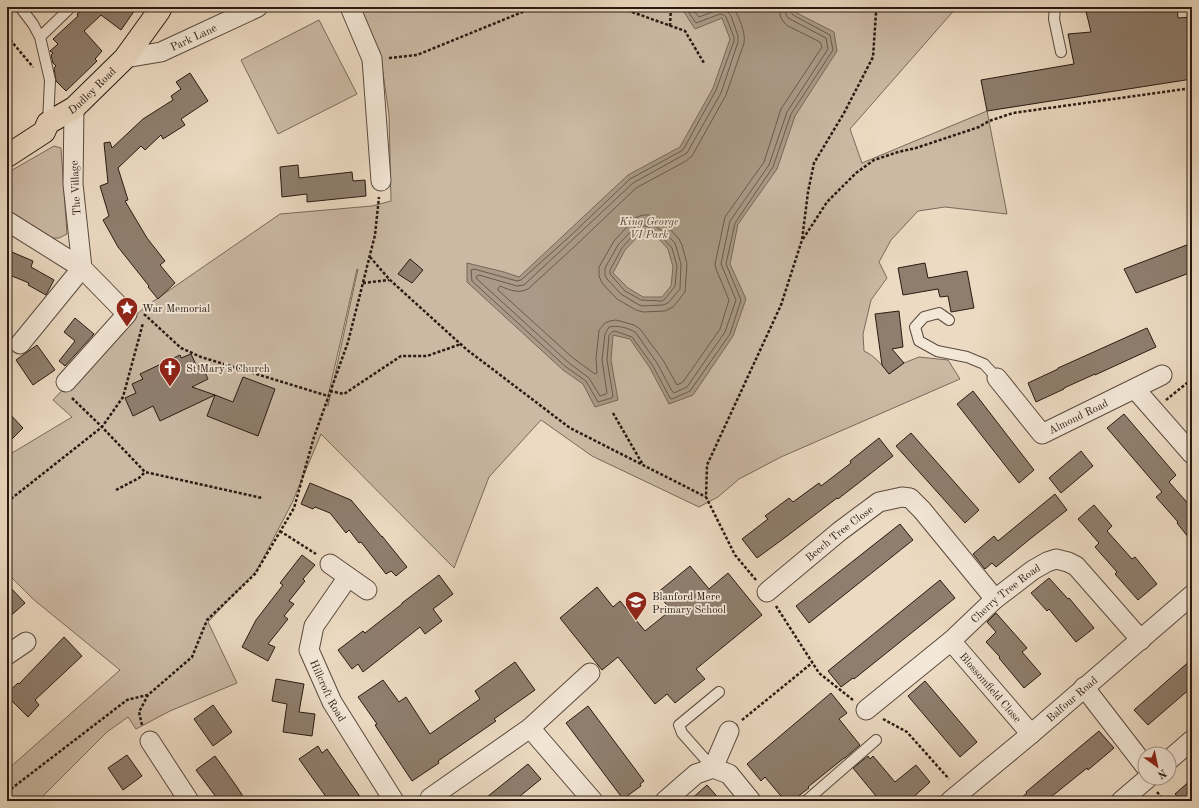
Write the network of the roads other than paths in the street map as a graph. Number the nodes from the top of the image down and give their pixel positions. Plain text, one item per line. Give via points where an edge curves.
1 (20, 7) edge
2 (66, 7) edge
3 (161, 7) edge
4 (258, 7) edge
5 (350, 7) edge
6 (1055, 7) edge
7 (40, 37) junction
8 (1061, 52) dead end
9 (125, 58) junction
10 (74, 108) junction
11 (48, 123) junction
12 (7, 156) edge
13 (381, 181) road end
14 (7, 221) edge
15 (82, 268) junction
16 (949, 320) dead end
17 (20, 344) dead end
18 (1162, 375) dead end
19 (997, 378) joint
20 (68, 389) road end
21 (1135, 389) junction
22 (1192, 454) edge
23 (330, 564) road end
24 (348, 577) junction
25 (368, 590) dead end
26 (767, 592) road end
27 (1192, 595) edge
28 (995, 599) junction
29 (1141, 640) junction
30 (951, 641) junction
31 (26, 642) dead end
32 (7, 655) edge
33 (590, 673) dead end
34 (1084, 687) junction
35 (719, 692) dead end
36 (866, 710) road end
37 (530, 728) junction
38 (729, 731) road end
39 (1031, 734) junction
40 (876, 740) dead end
41 (1192, 740) edge
42 (150, 741) road end
43 (1177, 753) edge
44 (1137, 756) edge
45 (713, 768) junction
46 (1139, 786) edge
47 (955, 797) edge
48 (430, 798) dead end
49 (189, 801) edge
50 (394, 801) edge
51 (593, 801) edge
52 (665, 801) edge
53 (751, 801) edge
54 (806, 801) edge
55 (1121, 801) edge

1 - 7 lane
2 - 7 lane via 68,10
3 - 9 main road, Dudley Road
4 - 9 street, Park Lane via 161,52
5 - 13 street via 372,59
6 - 8 lane via 1054,19
7 - 11 lane via 50,80
9 - 10 main road, Dudley Road
10 - 11 main road, Dudley Road
10 - 15 street, The Village via 73,184
11 - 12 main road, Dudley Road via 44,132
14 - 15 street
15 - 17 street
15 - 20 street via 126,314
16 - 19 lane via 938,313 924,317 915,326 919,341 937,351 967,357 984,364
18 - 21 street, Almond Road
19 - 21 street, Almond Road via 1042,434
21 - 22 street
23 - 24 street
24 - 25 street
24 - 50 street, Hillcroft Road via 314,626 309,650 332,702
26 - 28 street, Beech Tree Close via 879,502 902,497 910,498 922,510
27 - 29 street, Balfour Road
28 - 29 street, Cherry Tree Road via 1047,562 1056,559 1068,562 1076,566
28 - 30 street, Cherry Tree Road
29 - 34 street, Balfour Road
30 - 36 street, Cherry Tree Road
30 - 39 street, Blossomfield Close
31 - 32 street
33 - 37 street
34 - 39 street, Balfour Road
34 - 44 street
35 - 45 lane via 679,725
37 - 48 street
37 - 51 street
38 - 45 street
39 - 47 street, Balfour Road
40 - 54 lane
41 - 43 street
42 - 49 street
45 - 52 street via 696,774
45 - 53 street via 729,774
46 - 55 street

